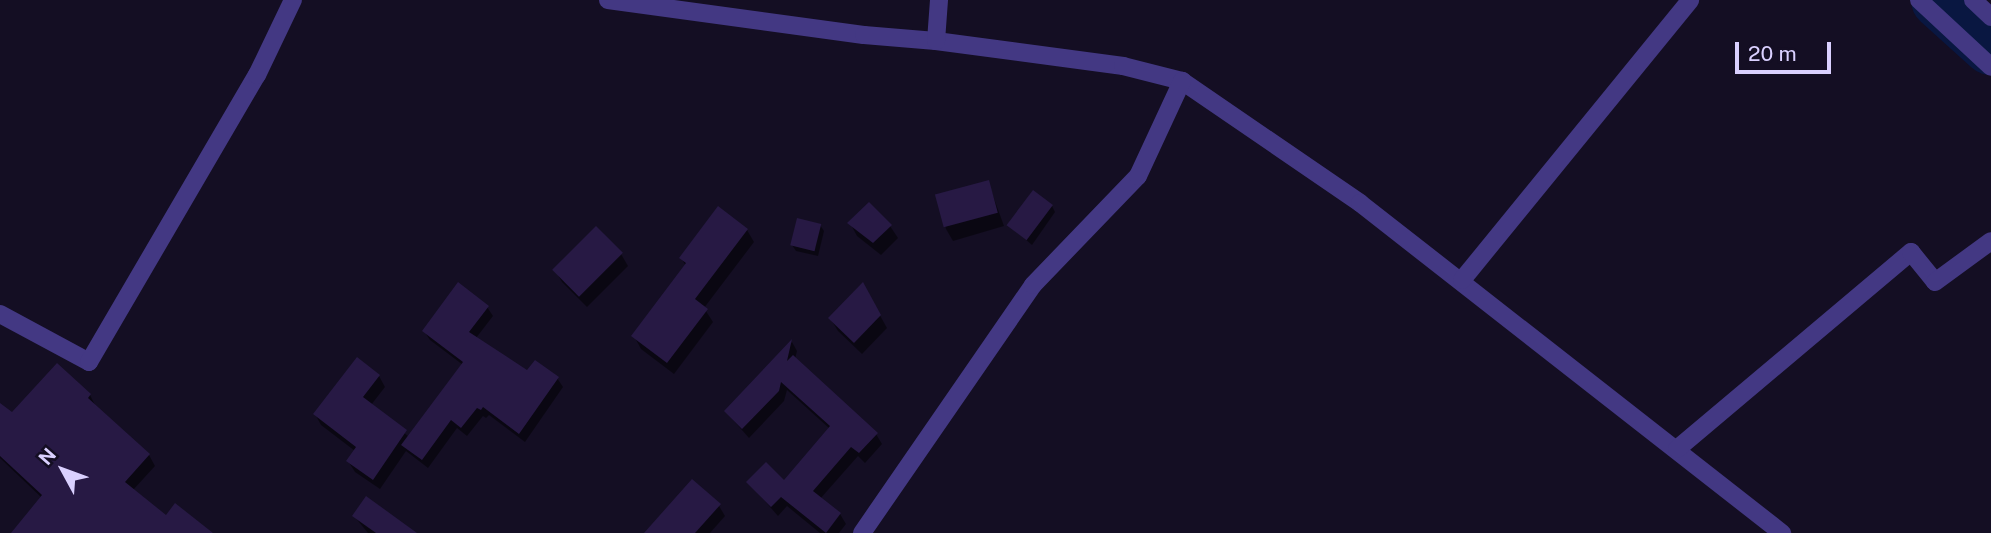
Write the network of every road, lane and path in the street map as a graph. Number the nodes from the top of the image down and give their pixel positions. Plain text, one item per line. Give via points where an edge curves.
1 (293, 0) edge
2 (608, 0) edge
3 (939, 0) edge
4 (1690, 0) edge
5 (1919, 0) edge
6 (1973, 0) edge
7 (1991, 17) edge
8 (936, 41) junction
9 (1991, 67) edge
10 (1182, 81) junction
11 (1991, 241) edge
12 (1462, 280) junction
13 (0, 314) edge
14 (1677, 449) junction
15 (862, 533) edge
16 (1782, 533) edge

1 - 13 street via 257,75 89,362
2 - 8 street
3 - 8 street
4 - 12 street
5 - 9 street
6 - 7 street
8 - 10 street via 1123,66
10 - 12 street via 1349,195
10 - 15 street via 1138,176 1032,285
11 - 14 street via 1935,282 1911,252
12 - 14 street
14 - 16 street

